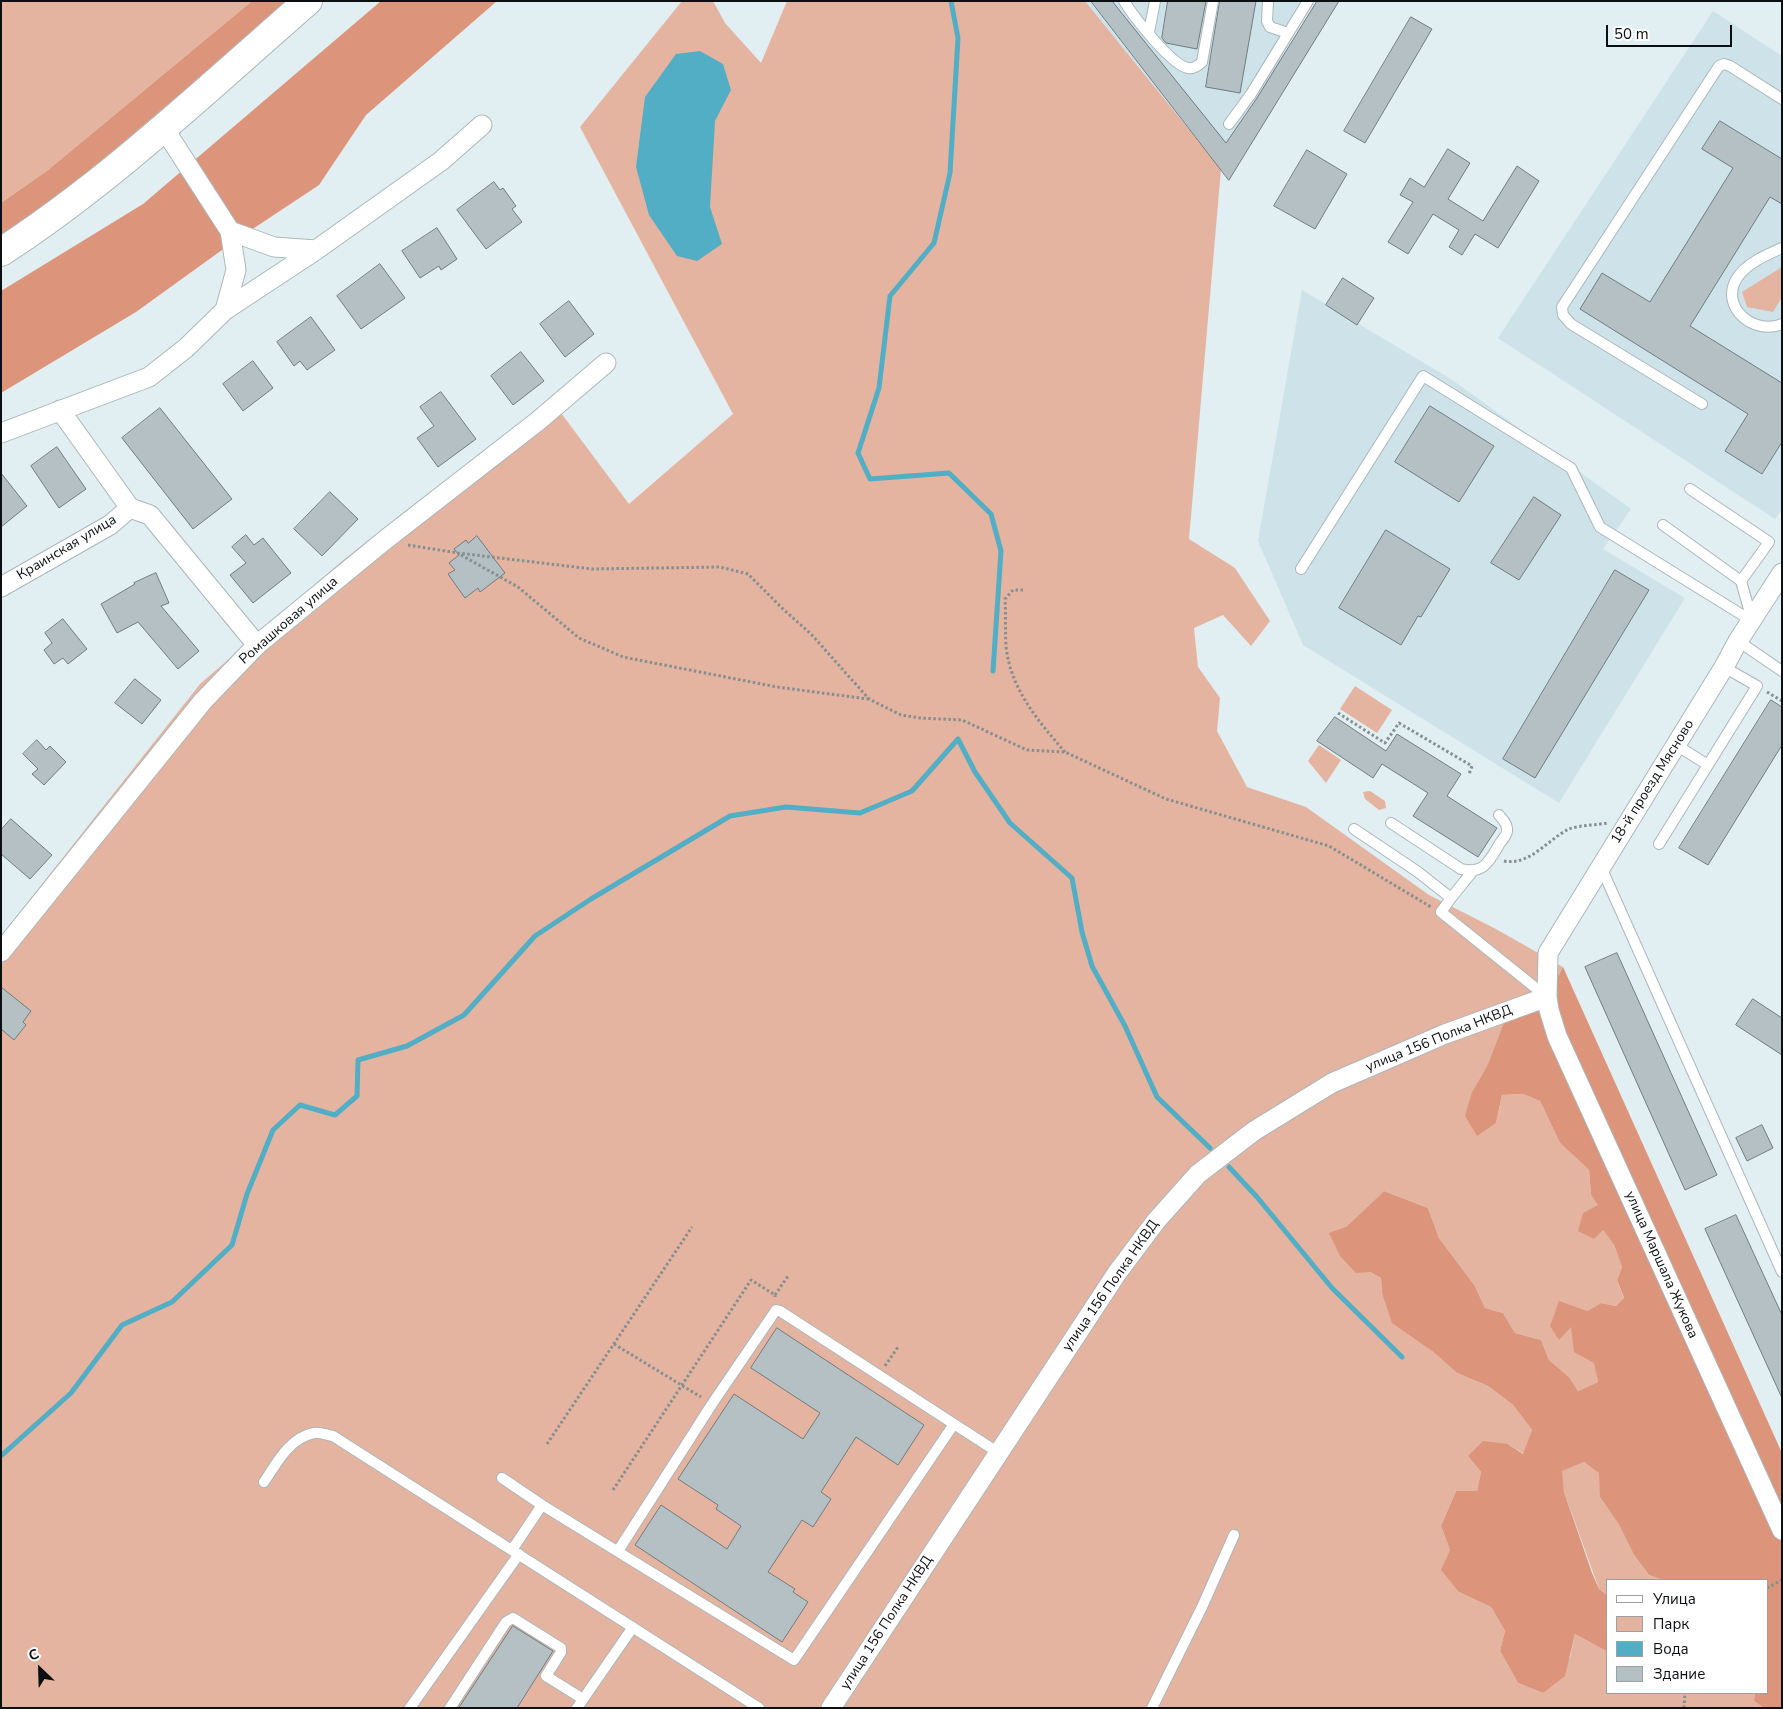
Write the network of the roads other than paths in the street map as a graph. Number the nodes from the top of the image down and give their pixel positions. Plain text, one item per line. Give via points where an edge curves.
1 (308, 1) edge
2 (1124, 1) edge
3 (1155, 1) edge
4 (1213, 1) edge
5 (1268, 1) edge
6 (1308, 1) edge
7 (1149, 32) junction
8 (1288, 33) junction
9 (1782, 99) edge
10 (1229, 124) dead end
11 (482, 125) dead end
12 (162, 127) junction
13 (230, 231) junction
14 (1782, 248) edge
15 (316, 250) junction
16 (1, 252) edge
17 (225, 310) junction
18 (1782, 324) edge
19 (606, 363) dead end
20 (1702, 404) dead end
21 (60, 410) junction
22 (1, 433) edge
23 (1690, 489) dead end
24 (130, 508) junction
25 (1663, 525) dead end
26 (1301, 569) dead end
27 (1782, 573) edge
28 (1741, 581) junction
29 (1, 587) edge
30 (1752, 621) junction
31 (1738, 641) junction
32 (257, 645) junction
33 (1724, 667) junction
34 (1782, 672) edge
35 (1676, 745) junction
36 (1708, 765) junction
37 (1499, 815) dead end
38 (1391, 823) dead end
39 (1354, 829) dead end
40 (1659, 844) dead end
41 (1601, 867) junction
42 (1472, 872) junction
43 (1451, 898) junction
44 (2, 950) edge
45 (1547, 997) junction
46 (1782, 1272) edge
47 (954, 1424) junction
48 (999, 1453) junction
49 (502, 1478) dead end
50 (264, 1482) dead end
51 (542, 1505) junction
52 (1782, 1530) edge
53 (1234, 1535) dead end
54 (618, 1550) junction
55 (516, 1552) junction
56 (633, 1627) junction
57 (580, 1703) edge
58 (410, 1708) edge
59 (450, 1708) edge
60 (759, 1708) edge
61 (831, 1708) edge
62 (1152, 1708) edge

1 - 12 main road
2 - 7 lane
3 - 7 lane
4 - 7 lane via 1202,62 1196,67 1177,63
5 - 8 lane via 1267,21 1270,27
6 - 8 lane
8 - 10 lane
9 - 20 lane via 1730,66 1719,66 1562,306 1563,315 1571,324
11 - 15 street via 442,161
12 - 13 street
12 - 16 main road via 87,191
13 - 15 street via 274,247
13 - 17 street via 236,270
14 - 18 lane via 1745,270 1731,291 1732,301 1752,324 1765,328
15 - 17 street
17 - 21 street via 186,348 149,376
19 - 32 street, Ромашковая улица via 538,422 385,540
21 - 22 street
21 - 24 street
23 - 28 lane via 1769,542
24 - 29 street, Краинская улица via 110,525
24 - 32 street via 150,515
25 - 28 lane
26 - 30 lane via 1423,376 1571,468 1600,527
27 - 30 street, 18-й проезд Мясново
28 - 30 lane
30 - 31 street, 18-й проезд Мясново
31 - 33 street, 18-й проезд Мясново
31 - 34 lane
32 - 44 street, Ромашковая улица via 203,701
33 - 35 street, 18-й проезд Мясново
33 - 36 lane via 1757,686
35 - 36 lane
35 - 41 street, 18-й проезд Мясново
36 - 40 lane
37 - 42 lane via 1508,831 1493,856 1482,868
38 - 42 lane via 1461,869
39 - 43 lane
41 - 45 street, 18-й проезд Мясново via 1548,953
41 - 46 lane
42 - 43 lane
43 - 45 lane via 1440,912
45 - 48 street, улица 156 Полка НКВД via 1445,1034 1332,1083 1254,1131 1198,1174 1156,1221 1117,1273
45 - 52 street, улица Маршала Жукова via 1557,1036
47 - 48 lane
47 - 54 lane via 794,1660
47 - 54 lane via 777,1310
48 - 61 street, улица 156 Полка НКВД
49 - 51 lane
50 - 55 lane via 290,1445 300,1438 316,1433 334,1436
51 - 54 lane
51 - 55 lane
53 - 62 lane
55 - 56 lane
55 - 58 lane
56 - 57 lane
56 - 60 lane
57 - 59 lane via 546,1676 561,1652 560,1648 513,1618 506,1622

